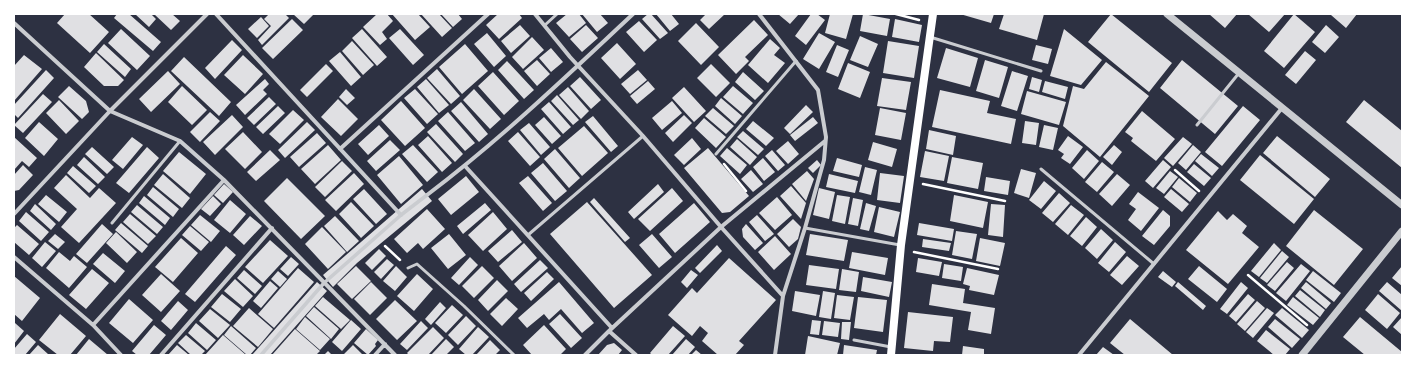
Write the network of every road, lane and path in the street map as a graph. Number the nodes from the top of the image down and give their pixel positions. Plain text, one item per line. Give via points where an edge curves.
1 (208, 14) edge
2 (216, 14) edge
3 (488, 14) edge
4 (535, 14) edge
5 (557, 14) edge
6 (633, 14) edge
7 (760, 14) edge
8 (896, 14) edge
9 (933, 14) edge
10 (1167, 14) edge
11 (14, 23) edge
12 (931, 23) junction
13 (545, 25) junction
14 (929, 37) junction
15 (796, 61) junction
16 (578, 66) junction
17 (1041, 71) dead end
18 (1239, 73) junction
19 (1282, 108) junction
20 (110, 111) junction
21 (1197, 124) dead end
22 (643, 136) junction
23 (180, 141) junction
24 (825, 141) junction
25 (340, 149) junction
26 (716, 154) joint
27 (465, 166) junction
28 (1041, 170) dead end
29 (1175, 170) dead end
30 (224, 180) junction
31 (909, 181) junction
32 (427, 195) joint
33 (1208, 199) junction
34 (754, 200) junction
35 (1005, 201) dead end
36 (1402, 205) edge
37 (14, 213) edge
38 (401, 216) junction
39 (112, 223) dead end
40 (721, 227) junction
41 (272, 228) junction
42 (805, 228) junction
43 (1402, 231) edge
44 (528, 235) junction
45 (377, 237) junction
46 (901, 247) junction
47 (14, 257) edge
48 (1154, 264) junction
49 (408, 268) joint
50 (998, 269) dead end
51 (1248, 275) dead end
52 (324, 283) junction
53 (783, 296) junction
54 (93, 325) junction
55 (610, 329) junction
56 (1318, 334) junction
57 (854, 340) dead end
58 (385, 344) junction
59 (892, 351) edge
60 (121, 355) edge
61 (161, 355) edge
62 (261, 355) edge
63 (375, 355) edge
64 (395, 355) edge
65 (514, 355) edge
66 (585, 355) edge
67 (636, 355) edge
68 (775, 355) edge
69 (1079, 355) edge
70 (1302, 355) edge

1 - 20 street
2 - 25 street
3 - 25 street
4 - 13 street
5 - 13 lane
6 - 16 street
7 - 15 street
8 - 12 path
9 - 12 main road
10 - 18 street
11 - 20 street
12 - 14 main road
13 - 16 street
14 - 17 lane
14 - 31 main road
15 - 24 street via 818,90
15 - 26 lane
16 - 22 street
16 - 27 street
18 - 19 street
18 - 21 lane
19 - 33 street
19 - 36 street
20 - 23 street
20 - 37 street
22 - 40 street
22 - 44 lane
23 - 30 street
23 - 39 lane
24 - 34 street
24 - 42 street via 824,160
25 - 38 street
26 - 34 path
27 - 32 street
27 - 44 street
28 - 48 lane
29 - 33 path
30 - 41 street
30 - 54 street
31 - 35 path
31 - 46 main road
32 - 38 street
33 - 48 street
34 - 40 street
38 - 45 street
40 - 53 street
40 - 55 street
41 - 52 street
41 - 61 street
42 - 46 lane
42 - 53 street
43 - 56 street
44 - 55 street
45 - 49 path
45 - 52 street
46 - 50 path
46 - 59 main road
47 - 54 street
48 - 69 street
49 - 65 lane via 417,264
51 - 56 path
52 - 58 street
52 - 62 street
53 - 68 street
54 - 60 street
55 - 66 street
55 - 67 street
56 - 70 street
57 - 59 lane
58 - 63 street
58 - 64 street

